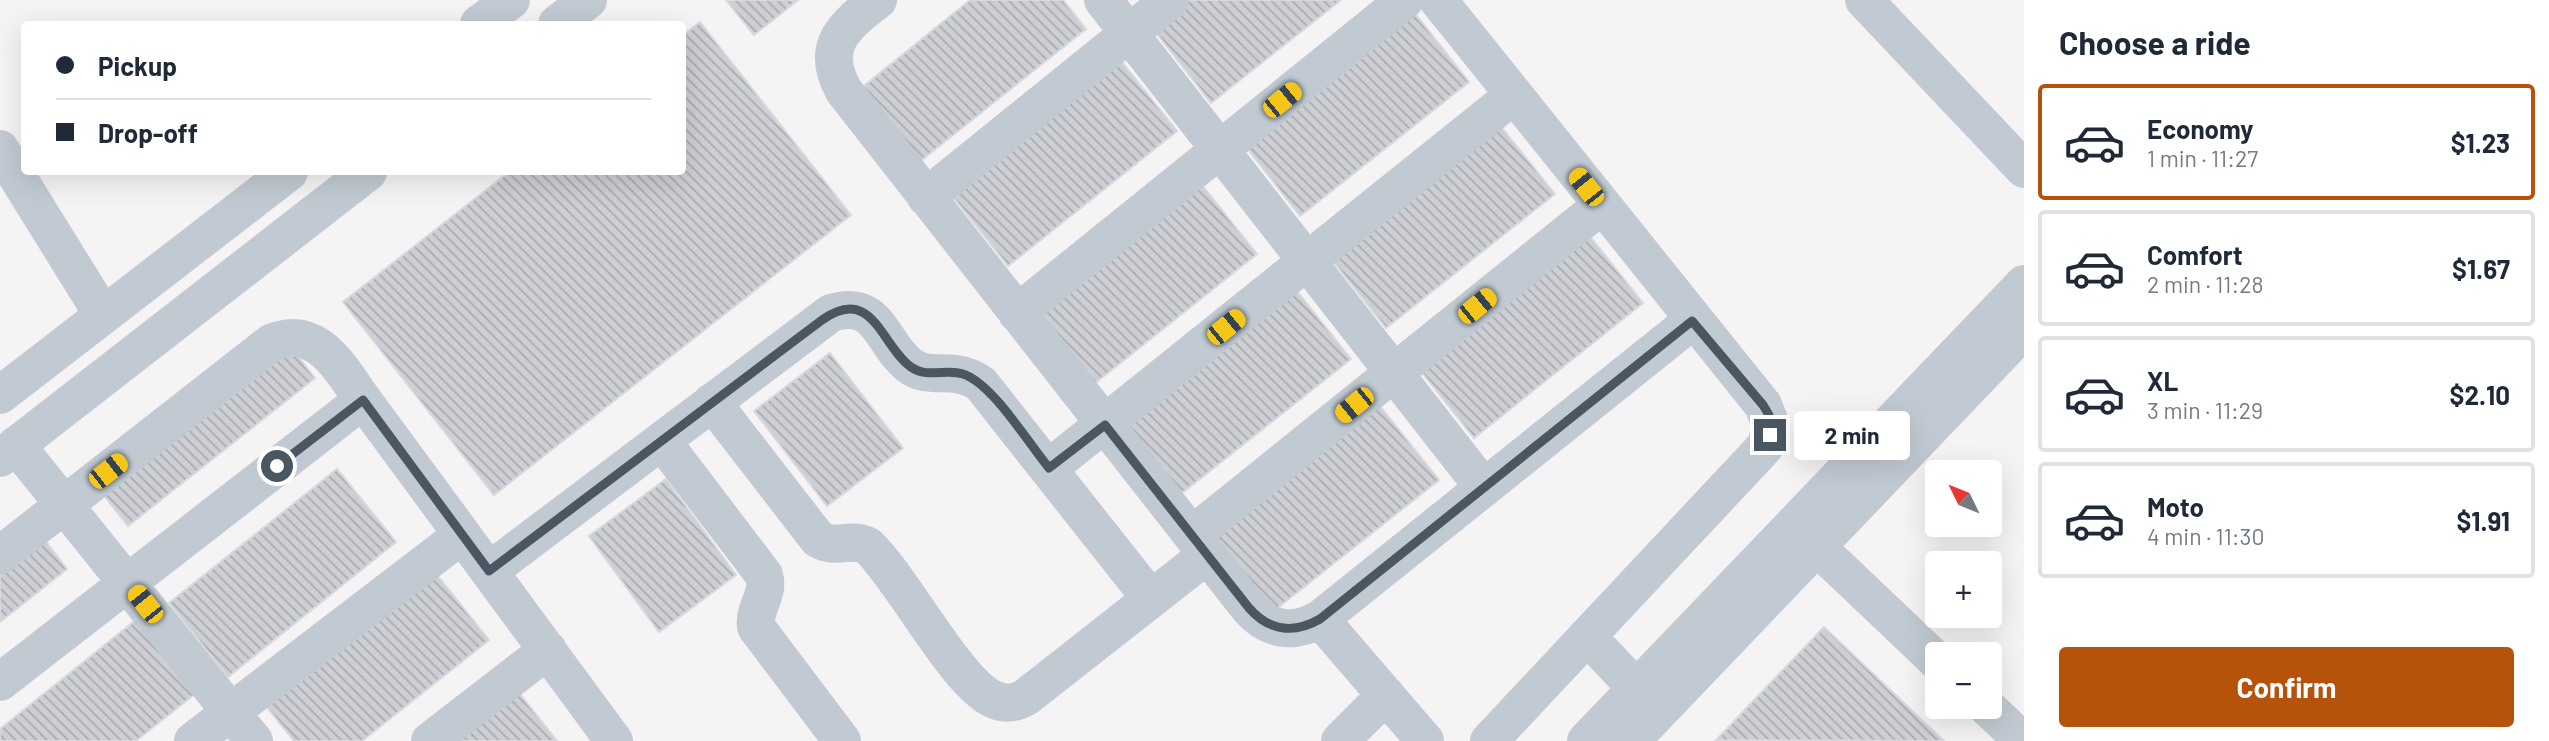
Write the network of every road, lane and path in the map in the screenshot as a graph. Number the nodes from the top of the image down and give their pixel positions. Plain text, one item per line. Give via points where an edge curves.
1 (511, 0) edge
2 (588, 0) edge
3 (878, 0) edge
4 (1103, 0) edge
5 (1170, 0) edge
6 (1405, 0) edge
7 (1438, 0) edge
8 (1864, 0) edge
9 (483, 21) edge
10 (561, 21) edge
11 (1129, 33) junction
12 (1514, 95) junction
13 (0, 149) edge
14 (1220, 149) junction
15 (2024, 169) edge
16 (285, 175) edge
17 (364, 175) edge
18 (926, 197) junction
19 (1601, 205) junction
20 (1307, 262) junction
21 (2024, 284) edge
22 (1017, 313) junction
23 (103, 315) junction
24 (1692, 321) junction
25 (2024, 330) edge
26 (1394, 372) junction
27 (0, 395) edge
28 (363, 400) junction
29 (712, 402) junction
30 (1105, 425) junction
31 (662, 440) junction
32 (8, 452) edge
33 (1049, 468) junction
34 (1484, 488) junction
35 (64, 505) junction
36 (462, 535) junction
37 (1200, 545) junction
38 (1817, 547) junction
39 (0, 555) edge
40 (489, 571) junction
41 (127, 583) junction
42 (1152, 599) junction
43 (1320, 619) junction
44 (1587, 636) junction
45 (548, 650) junction
46 (1925, 650) edge
47 (0, 682) edge
48 (1636, 688) junction
49 (1386, 695) junction
50 (230, 712) junction
51 (2000, 719) edge
52 (192, 741) edge
53 (254, 741) edge
54 (430, 741) edge
55 (614, 741) edge
56 (842, 741) edge
57 (1340, 741) edge
58 (1425, 741) edge
59 (1489, 741) edge
60 (1586, 741) edge
61 (1631, 741) edge
62 (2023, 741) edge

1 - 9 street
2 - 10 street
3 - 18 street via 838,38 837,79
4 - 11 street
5 - 11 street
6 - 14 street
7 - 12 street
8 - 15 street
11 - 14 street
11 - 18 street
12 - 19 street
12 - 20 street
13 - 23 street
14 - 20 street
14 - 22 street
16 - 23 street
17 - 32 street
18 - 22 street
19 - 24 street
19 - 26 street
20 - 26 street
20 - 30 street
21 - 48 street
22 - 30 street
23 - 27 street
24 - 34 street
24 - 44 street via 1763,405 1769,415 1770,435 1759,453
25 - 38 street
26 - 34 street
26 - 37 street
28 - 35 street via 312,341 286,336 271,343
28 - 36 street
28 - 41 street
29 - 31 street
29 - 33 street via 831,313 854,310 874,320 911,367 930,374 962,373 981,384
29 - 42 street via 818,539 836,546 852,542 868,546 966,675 994,700 1006,704 1026,697
30 - 33 street
30 - 37 street
31 - 40 street
31 - 56 street via 764,575 765,594 756,627
32 - 35 street
33 - 42 street
34 - 43 street
35 - 39 street
35 - 41 street
36 - 40 street
36 - 50 street
37 - 42 street
37 - 43 street via 1264,622 1299,629
38 - 46 street
38 - 61 street
40 - 45 street
41 - 47 street
41 - 50 street
43 - 49 street
44 - 48 street
44 - 59 street
45 - 54 street
45 - 55 street
48 - 60 street
49 - 57 street
49 - 58 street
50 - 52 street
50 - 53 street
51 - 62 street

